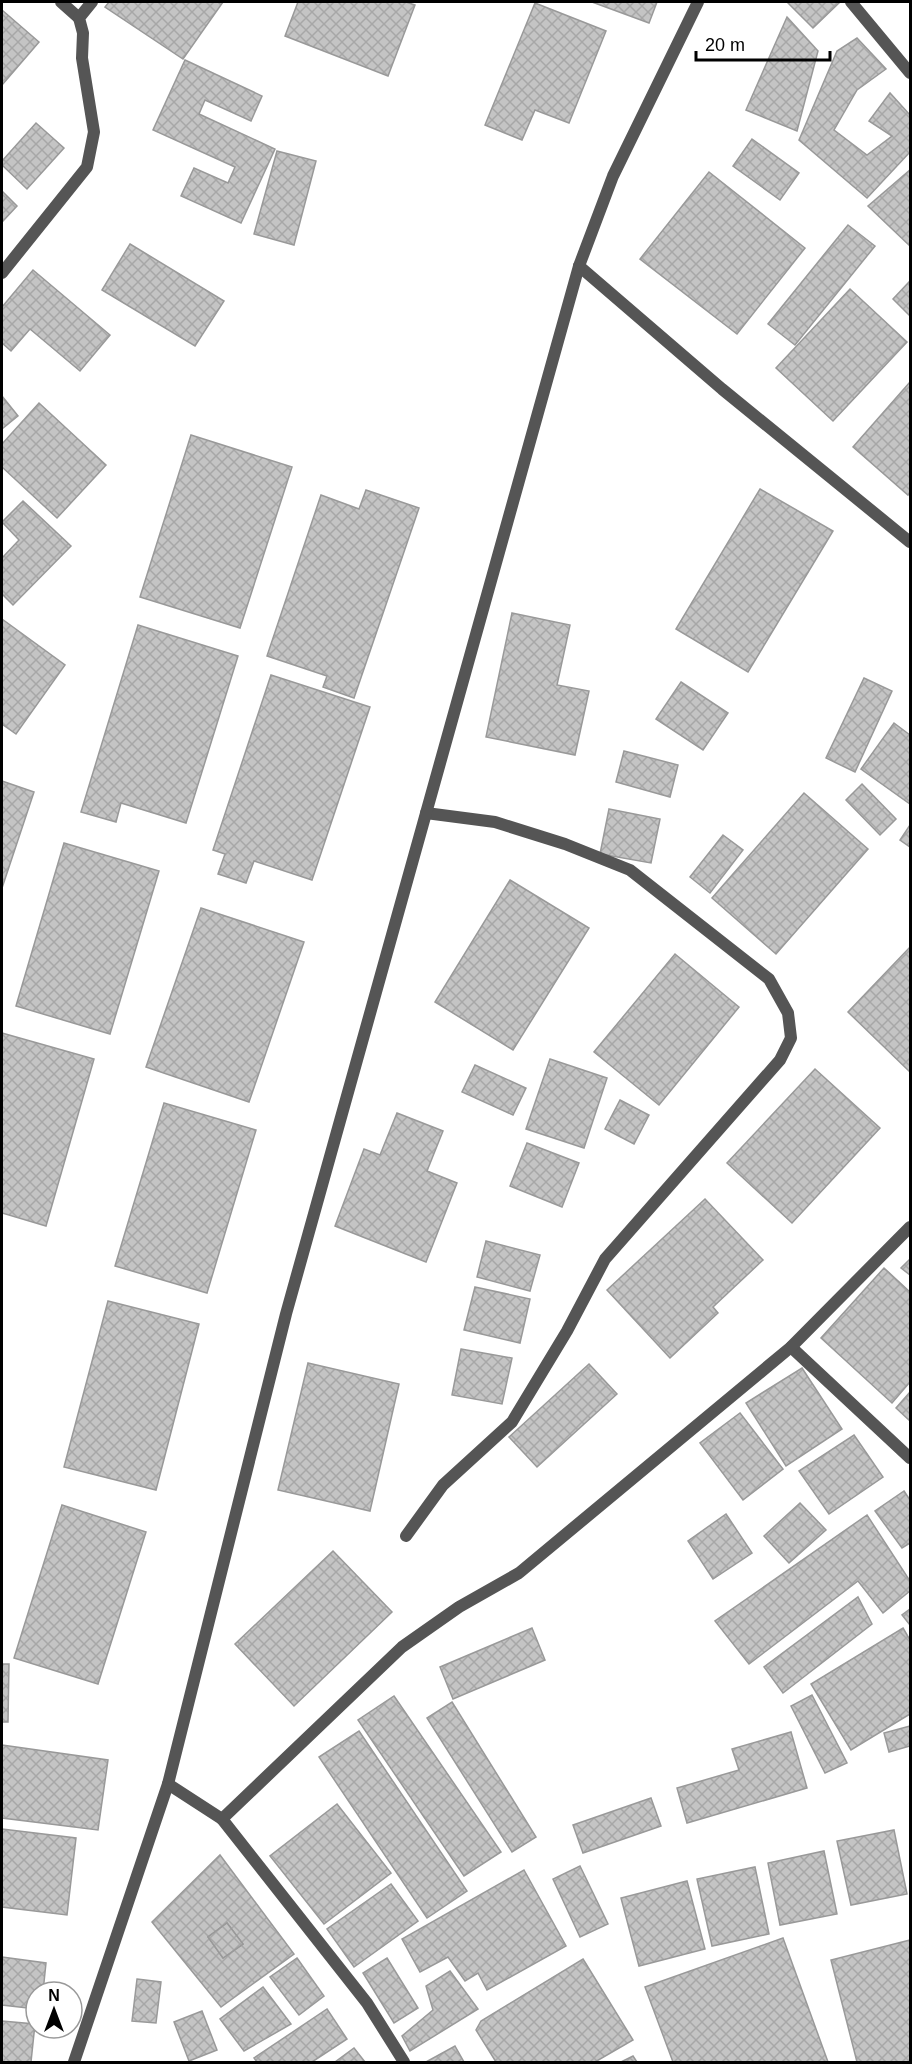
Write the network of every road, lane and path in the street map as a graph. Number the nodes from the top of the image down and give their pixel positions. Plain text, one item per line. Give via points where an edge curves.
1 (61, 2) edge
2 (92, 2) edge
3 (698, 2) edge
4 (851, 2) edge
5 (79, 18) junction
6 (910, 73) edge
7 (579, 266) junction
8 (2, 273) edge
9 (910, 542) edge
10 (426, 813) junction
11 (910, 1227) edge
12 (791, 1347) junction
13 (910, 1458) edge
14 (406, 1536) dead end
15 (168, 1784) junction
16 (222, 1819) junction
17 (74, 2062) edge
18 (404, 2062) edge

1 - 5 street
2 - 5 street
3 - 7 street via 613,176
4 - 6 street
5 - 8 street via 94,132 87,167
7 - 9 street
7 - 10 street
10 - 14 street via 495,822 630,870 769,979 788,1013 791,1038 780,1060 604,1259 567,1331 512,1422 443,1485
10 - 15 street via 286,1314
11 - 12 street
12 - 13 street
12 - 16 street via 519,1574 459,1607 402,1647
15 - 16 street
15 - 17 street
16 - 18 street via 367,2004

